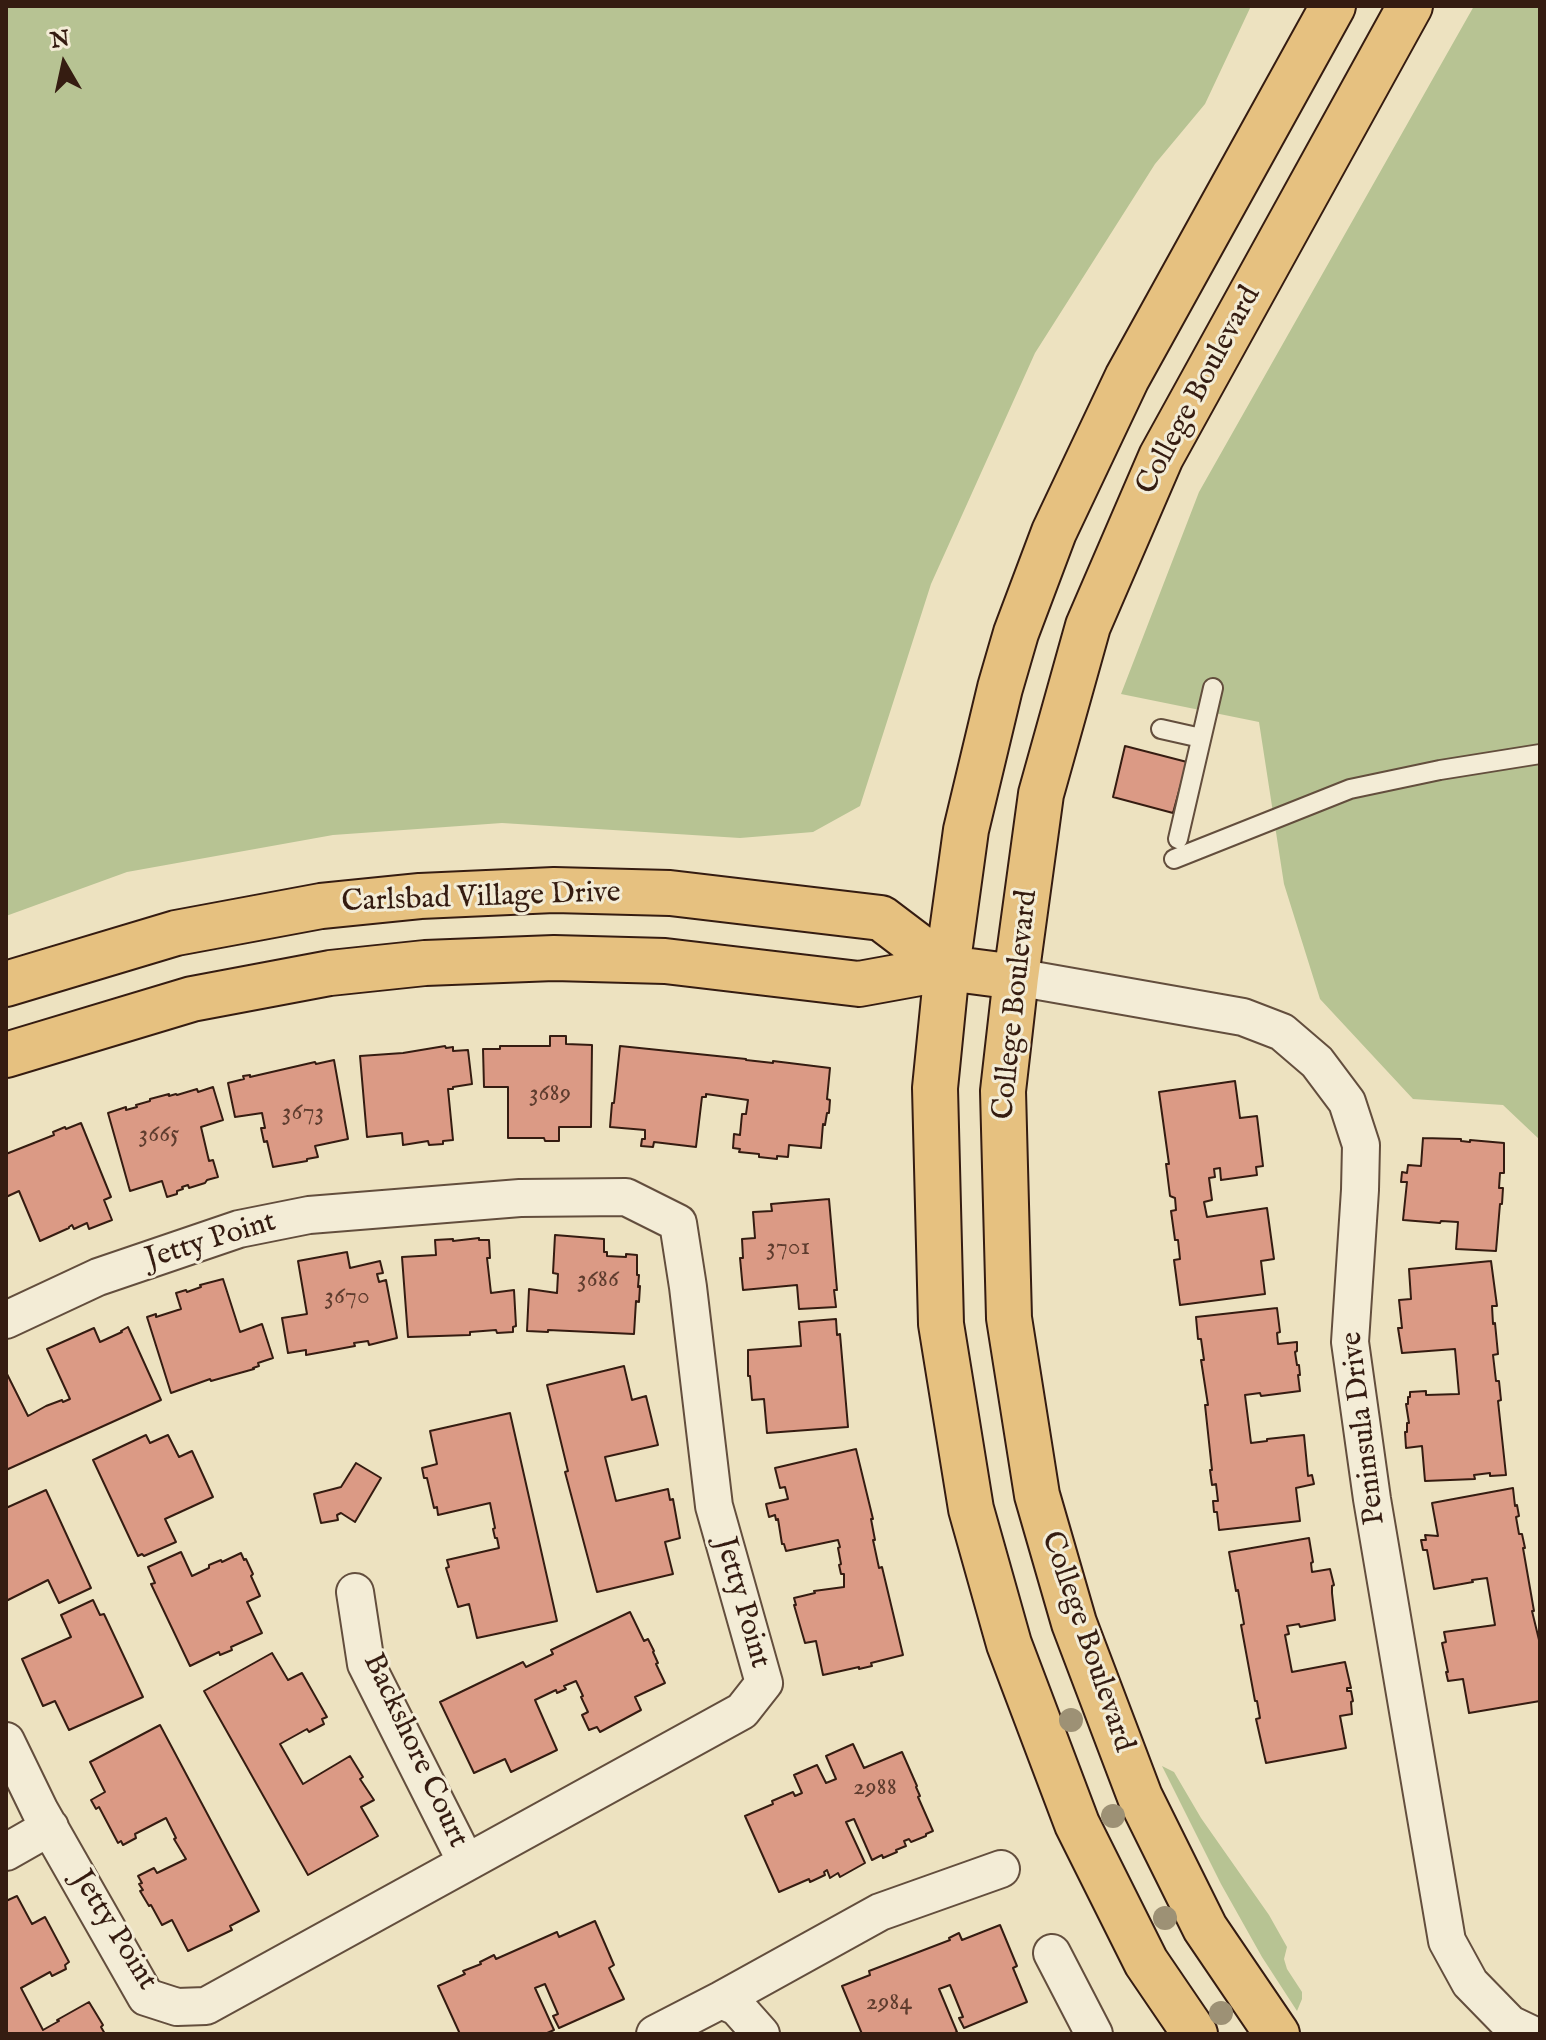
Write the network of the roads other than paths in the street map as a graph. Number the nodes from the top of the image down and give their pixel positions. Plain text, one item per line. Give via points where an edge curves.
1 (1333, 6) edge
2 (1410, 6) edge
3 (1213, 688) dead end
4 (1161, 729) dead end
5 (1201, 738) junction
6 (1540, 754) edge
7 (1178, 839) dead end
8 (1174, 859) dead end
9 (947, 968) junction
10 (1016, 977) junction
11 (6, 984) edge
12 (6, 1055) edge
13 (6, 1320) edge
14 (355, 1592) dead end
15 (6, 1741) edge
16 (50, 1827) junction
17 (6, 1852) edge
18 (466, 1862) junction
19 (1001, 1869) dead end
20 (1052, 1953) dead end
21 (721, 2000) junction
22 (1088, 2032) edge
23 (655, 2034) edge
24 (761, 2034) edge
25 (1195, 2034) edge
26 (1277, 2034) edge
27 (1531, 2034) edge

1 - 9 main road via 1127,378 1054,532 1000,688 966,830
2 - 10 main road, College Boulevard via 1161,457 1088,626 1041,794
3 - 5 lane
4 - 5 lane
5 - 7 lane
6 - 8 lane via 1350,789
9 - 10 main road, Carlsbad Village Drive
9 - 11 main road, Carlsbad Village Drive via 881,918 670,893 554,890 321,906 176,933
9 - 12 main road, Carlsbad Village Drive via 859,984 665,961 425,963 330,973 192,999
9 - 25 main road via 935,1088 941,1324 971,1509 1009,1644 1077,1824 1146,1962
10 - 26 main road, College Boulevard via 1003,1091 1009,1318 1037,1495 1074,1623 1140,1797 1205,1928
10 - 27 street, Peninsula Drive via 1243,1017 1282,1032 1317,1062 1347,1102 1361,1145 1350,1342 1447,1941 1470,1983 1510,2024
13 - 18 street, Jetty Point via 126,1267 239,1229 309,1215 520,1198 626,1197 678,1223 714,1506 764,1683 742,1711
14 - 18 street, Backshore Court via 366,1664
15 - 16 street, Jetty Point
16 - 17 street
16 - 18 street, Jetty Point via 146,1997 177,2007 206,2006
19 - 21 street via 880,1912
20 - 22 street
21 - 23 street
21 - 24 street via 737,2007

